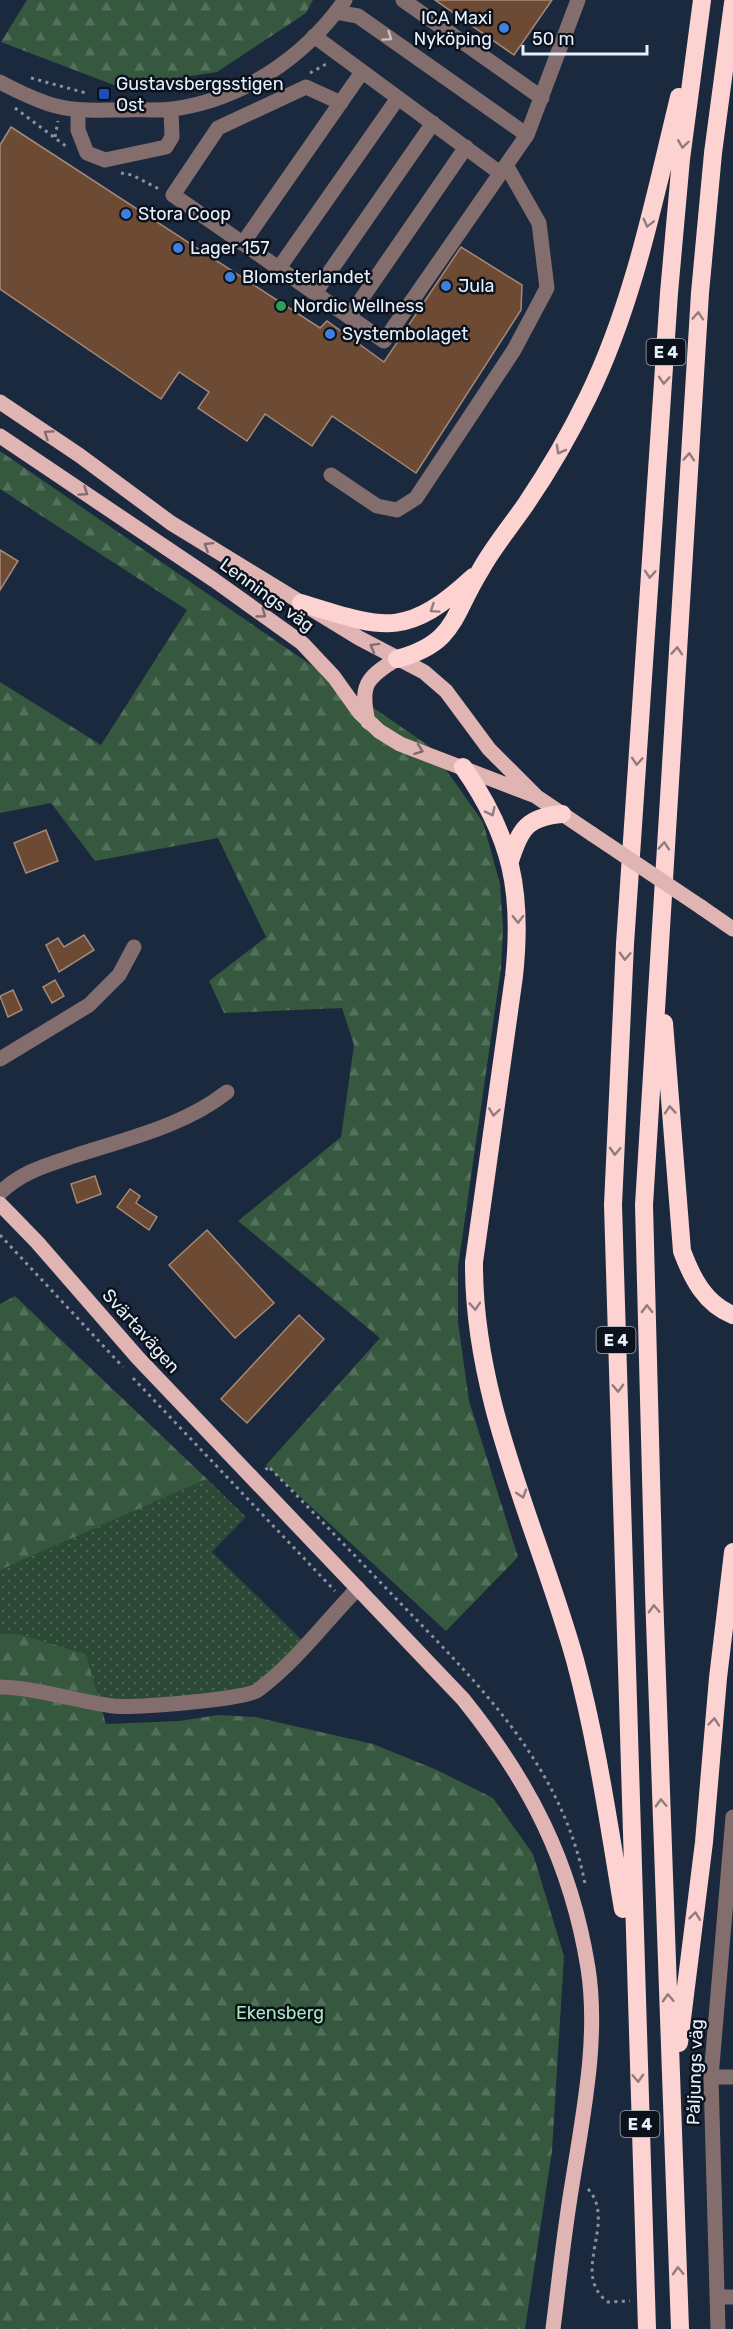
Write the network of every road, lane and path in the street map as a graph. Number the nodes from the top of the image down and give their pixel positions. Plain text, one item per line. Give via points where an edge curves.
1 (403, 0) edge
2 (578, 0) edge
3 (702, 1) edge
4 (733, 3) edge
5 (340, 6) edge
6 (314, 36) junction
7 (362, 72) junction
8 (30, 78) dead end
9 (0, 82) edge
10 (90, 94) dead end
11 (398, 98) junction
12 (542, 98) junction
13 (341, 103) junction
14 (171, 109) junction
15 (78, 110) junction
16 (432, 123) junction
17 (527, 135) junction
18 (466, 147) junction
19 (503, 169) junction
20 (243, 243) junction
21 (279, 268) junction
22 (315, 293) junction
23 (349, 317) junction
24 (0, 402) edge
25 (0, 436) edge
26 (331, 475) dead end
27 (478, 572) junction
28 (301, 603) junction
29 (397, 659) junction
30 (368, 722) junction
31 (463, 767) junction
32 (537, 797) junction
33 (562, 814) junction
34 (510, 861) junction
35 (733, 929) edge
36 (658, 946) junction
37 (134, 947) dead end
38 (0, 1059) edge
39 (227, 1092) dead end
40 (0, 1193) edge
41 (0, 1204) edge
42 (0, 1235) edge
43 (733, 1315) edge
44 (255, 1481) junction
45 (243, 1496) junction
46 (733, 1552) edge
47 (358, 1588) junction
48 (345, 1601) junction
49 (0, 1687) edge
50 (733, 1817) edge
51 (586, 1888) dead end
52 (635, 1978) junction
53 (711, 2077) junction
54 (733, 2077) edge
55 (672, 2099) junction
56 (577, 2188) junction
57 (717, 2297) junction
58 (733, 2297) edge
59 (630, 2301) dead end
60 (553, 2329) edge
61 (647, 2329) edge
62 (680, 2329) edge
63 (718, 2329) edge

1 - 12 street
2 - 12 street
3 -> 27 highway via 634,282 608,354 558,454
3 -> 52 highway, E 4 via 681,159 669,292 625,944 613,1205
36 -> 4 highway, E 4 via 700,294
5 - 6 street
5 -> 17 street
6 - 7 street
6 - 14 street via 285,64 256,82 203,102
7 - 11 street
7 - 13 street
8 - 10 path
9 - 15 street via 47,103
11 - 16 street
11 - 21 street
12 - 17 street
13 - 20 street
13 - 20 street via 306,87 218,128 173,195
14 - 15 street
14 - 15 street via 172,137 166,147 105,160 87,153 81,143
16 - 18 street
16 - 22 street
17 - 19 street
18 - 19 street
18 - 23 street
19 - 23 street via 384,341
19 - 26 street via 539,224 547,288 514,350 416,498 397,510 377,506
20 - 21 street
21 - 22 street
22 - 23 street
28 -> 24 main road, Lennings väg via 171,522
25 -> 30 main road, Lennings väg via 302,643
27 -> 28 highway via 421,618 391,625
27 - 29 highway via 456,618 437,641 422,652
29 -> 28 main road, Lennings väg
29 - 30 main road via 367,683 363,697
29 - 32 main road, Lennings väg via 424,672 446,691 489,749
30 -> 31 main road, Lennings väg via 400,744
31 - 32 main road, Lennings väg
31 -> 34 highway via 486,800
32 - 33 main road
33 - 34 highway via 541,816 529,823 520,834
33 - 35 main road, bridge
34 -> 52 highway via 519,934 484,1179 474,1262 474,1303 489,1394 556,1599 587,1709
43 -> 36 highway via 703,1293 682,1251
55 -> 36 highway, E 4 via 644,1205
37 - 38 street via 119,975 88,1005
39 - 40 street via 206,1109 34,1170 12,1181
41 - 44 main road, Svärtavägen
42 - 45 path
44 - 45 path
44 - 47 main road, Svärtavägen
44 - 51 path via 268,1466 476,1680 540,1766 564,1813
45 - 48 path
55 -> 46 highway via 704,1842
47 - 48 street
47 - 56 main road, Svärtavägen via 496,1739 524,1782 552,1841 570,1891 588,1969 591,2028
48 - 49 street via 256,1692 219,1700 117,1706 78,1701 30,1688
50 - 53 street, Påljungs väg
52 -> 61 highway, E 4
53 - 54 street
53 - 57 street, Påljungs väg
62 -> 55 highway, E 4
56 - 59 path via 594,2195 600,2212 592,2266 595,2289 608,2302
56 - 60 main road, Svärtavägen
57 - 58 street
57 - 63 street, Påljungs väg

